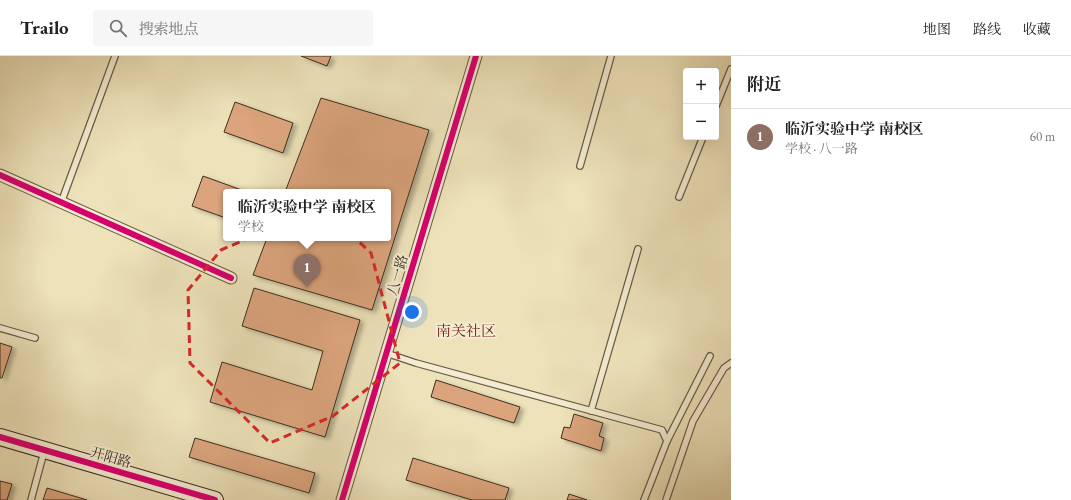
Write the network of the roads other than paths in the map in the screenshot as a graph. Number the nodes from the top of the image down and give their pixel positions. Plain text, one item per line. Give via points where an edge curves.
1 (115, 56) edge
2 (476, 56) edge
3 (611, 56) edge
4 (731, 69) edge
5 (717, 104) edge
6 (702, 140) edge
7 (580, 166) dead end
8 (0, 175) edge
9 (679, 196) dead end
10 (61, 203) junction
11 (638, 249) dead end
12 (231, 278) dead end
13 (0, 328) edge
14 (35, 338) dead end
15 (386, 353) junction
16 (710, 356) dead end
17 (731, 363) edge
18 (591, 411) junction
19 (0, 437) edge
20 (667, 441) junction
21 (44, 450) junction
22 (31, 500) edge
23 (215, 500) edge
24 (342, 500) edge
25 (644, 500) edge
26 (666, 500) edge

1 - 10 lane
2 - 15 street, 八一路
3 - 7 lane
4 - 5 lane
6 - 9 lane
8 - 10 street
10 - 12 street
11 - 18 lane
13 - 14 lane
15 - 18 lane
15 - 24 street, 八一路
16 - 20 lane
17 - 26 lane via 724,368 693,421
18 - 20 lane via 662,430
19 - 21 street, 开阳路
20 - 25 lane
21 - 22 lane
21 - 23 street, 开阳路

